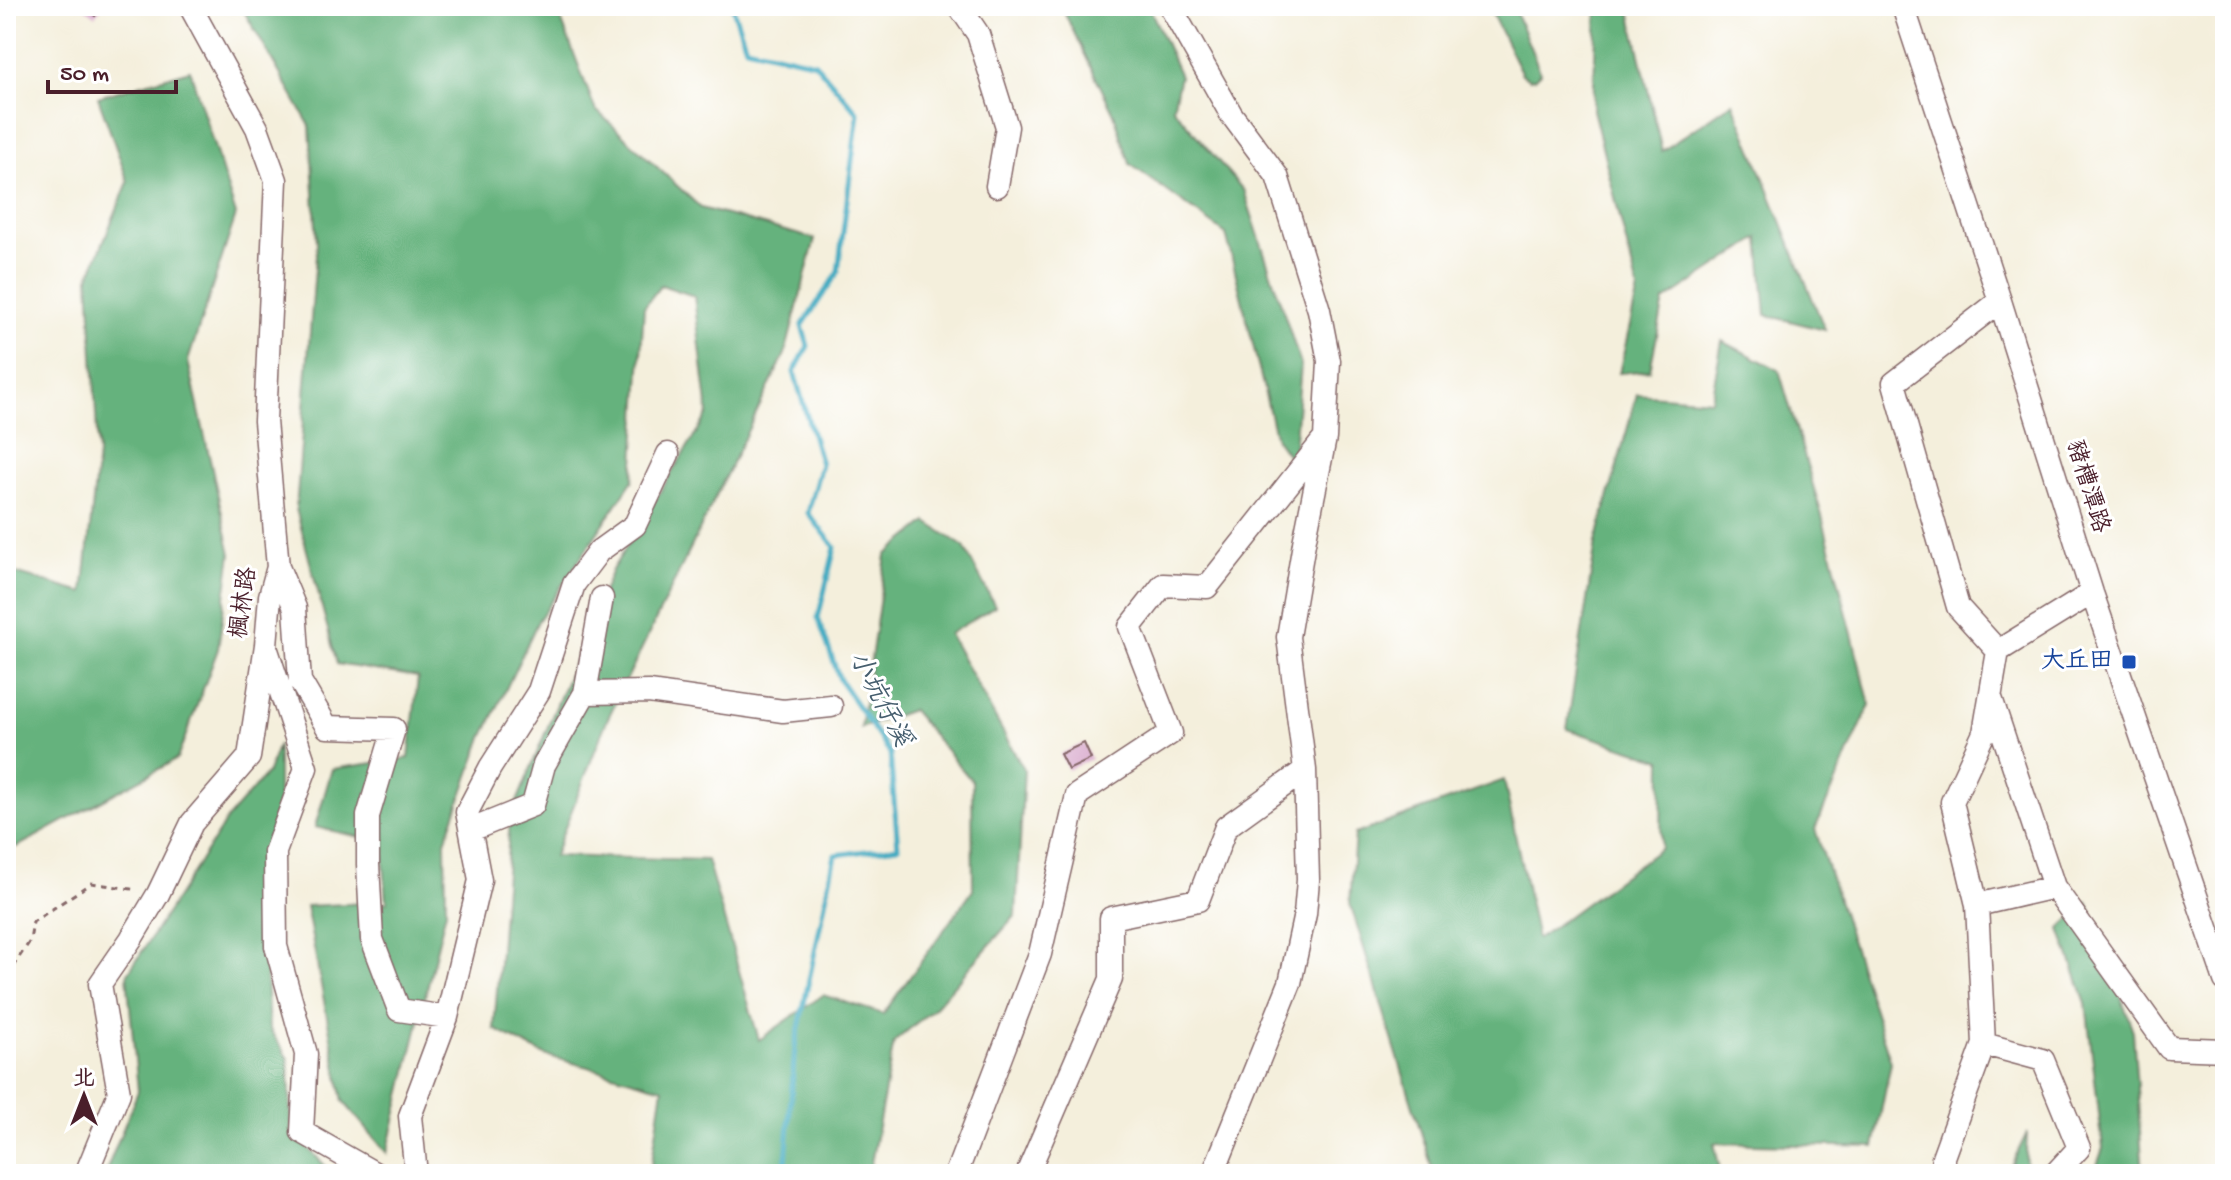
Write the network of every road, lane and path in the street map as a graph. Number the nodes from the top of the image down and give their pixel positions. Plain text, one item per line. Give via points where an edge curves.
1 (190, 6) edge
2 (959, 6) edge
3 (1170, 6) edge
4 (1903, 6) edge
5 (997, 186) dead end
6 (2000, 301) junction
7 (1325, 438) junction
8 (668, 454) dead end
9 (278, 567) junction
10 (2092, 593) junction
11 (602, 598) dead end
12 (266, 645) junction
13 (1998, 651) junction
14 (585, 693) junction
15 (1990, 695) junction
16 (831, 706) dead end
17 (1305, 770) junction
18 (471, 830) junction
19 (2054, 887) junction
20 (158, 894) junction
21 (1977, 905) junction
22 (6, 977) edge
23 (2225, 980) edge
24 (447, 1017) junction
25 (1984, 1044) junction
26 (2225, 1050) edge
27 (86, 1174) edge
28 (376, 1174) edge
29 (416, 1174) edge
30 (956, 1174) edge
31 (1027, 1174) edge
32 (1213, 1174) edge
33 (1943, 1174) edge
34 (2055, 1174) edge

1 - 9 street, 楓林路 via 257,128 276,180 265,421
2 - 5 street via 978,34 1007,127
3 - 7 street via 1231,114 1277,176 1319,310 1329,361
4 - 6 street, 豬槽潭路
6 - 10 street, 豬槽潭路
6 - 13 street via 1894,383 1958,607
7 - 17 street via 1288,637
7 - 30 street via 1207,587 1163,585 1130,627 1171,733 1077,795 1040,954
8 - 18 street via 635,525 599,551 574,584 539,691 467,812
9 - 12 street, 楓林路
9 - 24 street via 295,608 300,681 327,727 394,729 368,816 372,939 399,1010
10 - 13 street
10 - 23 street, 豬槽潭路
11 - 14 street
12 - 20 street, 楓林路 via 249,757 192,823
12 - 28 street via 306,768 275,852 276,946 306,1054 302,1132
13 - 15 street
14 - 16 street via 649,692 783,711
14 - 18 street via 544,765 533,805
15 - 19 street
15 - 21 street via 1984,733 1952,802
17 - 31 street via 1226,827 1198,900 1111,918 1111,979
17 - 32 street via 1308,880 1290,983
18 - 24 street via 480,880
19 - 21 street
19 - 26 street via 2169,1048
20 - 22 path via 91,883 33,922 30,941
20 - 27 street, 楓林路 via 100,984 119,1093
21 - 25 street
24 - 29 street via 410,1116
25 - 33 street via 1943,1157
25 - 34 street via 2043,1060 2079,1148

